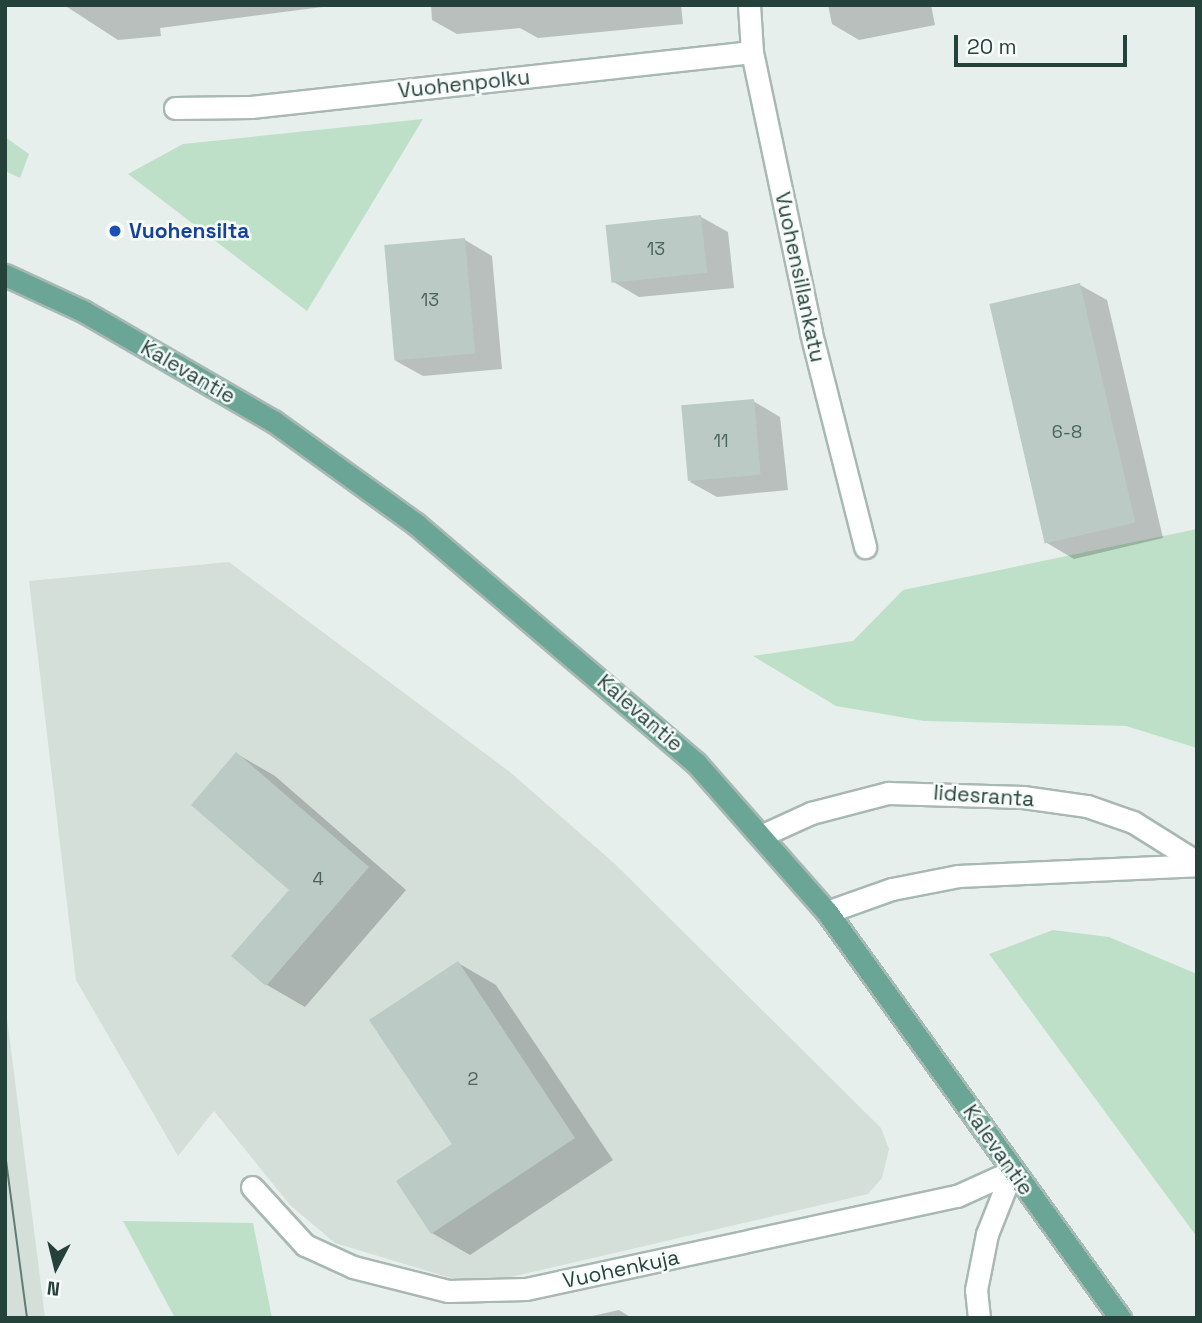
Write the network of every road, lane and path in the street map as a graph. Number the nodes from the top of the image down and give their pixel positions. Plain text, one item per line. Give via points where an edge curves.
1 (749, 5) edge
2 (752, 52) junction
3 (175, 108) dead end
4 (14, 279) edge
5 (865, 547) dead end
6 (765, 834) junction
7 (1197, 863) edge
8 (827, 912) junction
9 (1012, 1171) junction
10 (252, 1187) dead end
11 (979, 1318) edge
12 (1121, 1318) edge

1 - 2 street, Vuohensillankatu
2 - 3 street, Vuohenpolku via 251,107
2 - 5 street, Vuohensillankatu
4 - 6 main road, Kalevantie via 273,421 416,524 658,728
6 - 7 street, Iidesranta via 811,813 888,793 996,795 1087,806 1133,822
6 - 8 main road, Kalevantie
7 - 8 street, Iidesranta via 958,876 892,889
8 - 9 main road, Kalevantie
9 - 10 street, Vuohenkuja via 957,1196 540,1286 448,1292 353,1267 305,1245
9 - 11 street via 987,1234 976,1290
9 - 12 main road, Kalevantie

